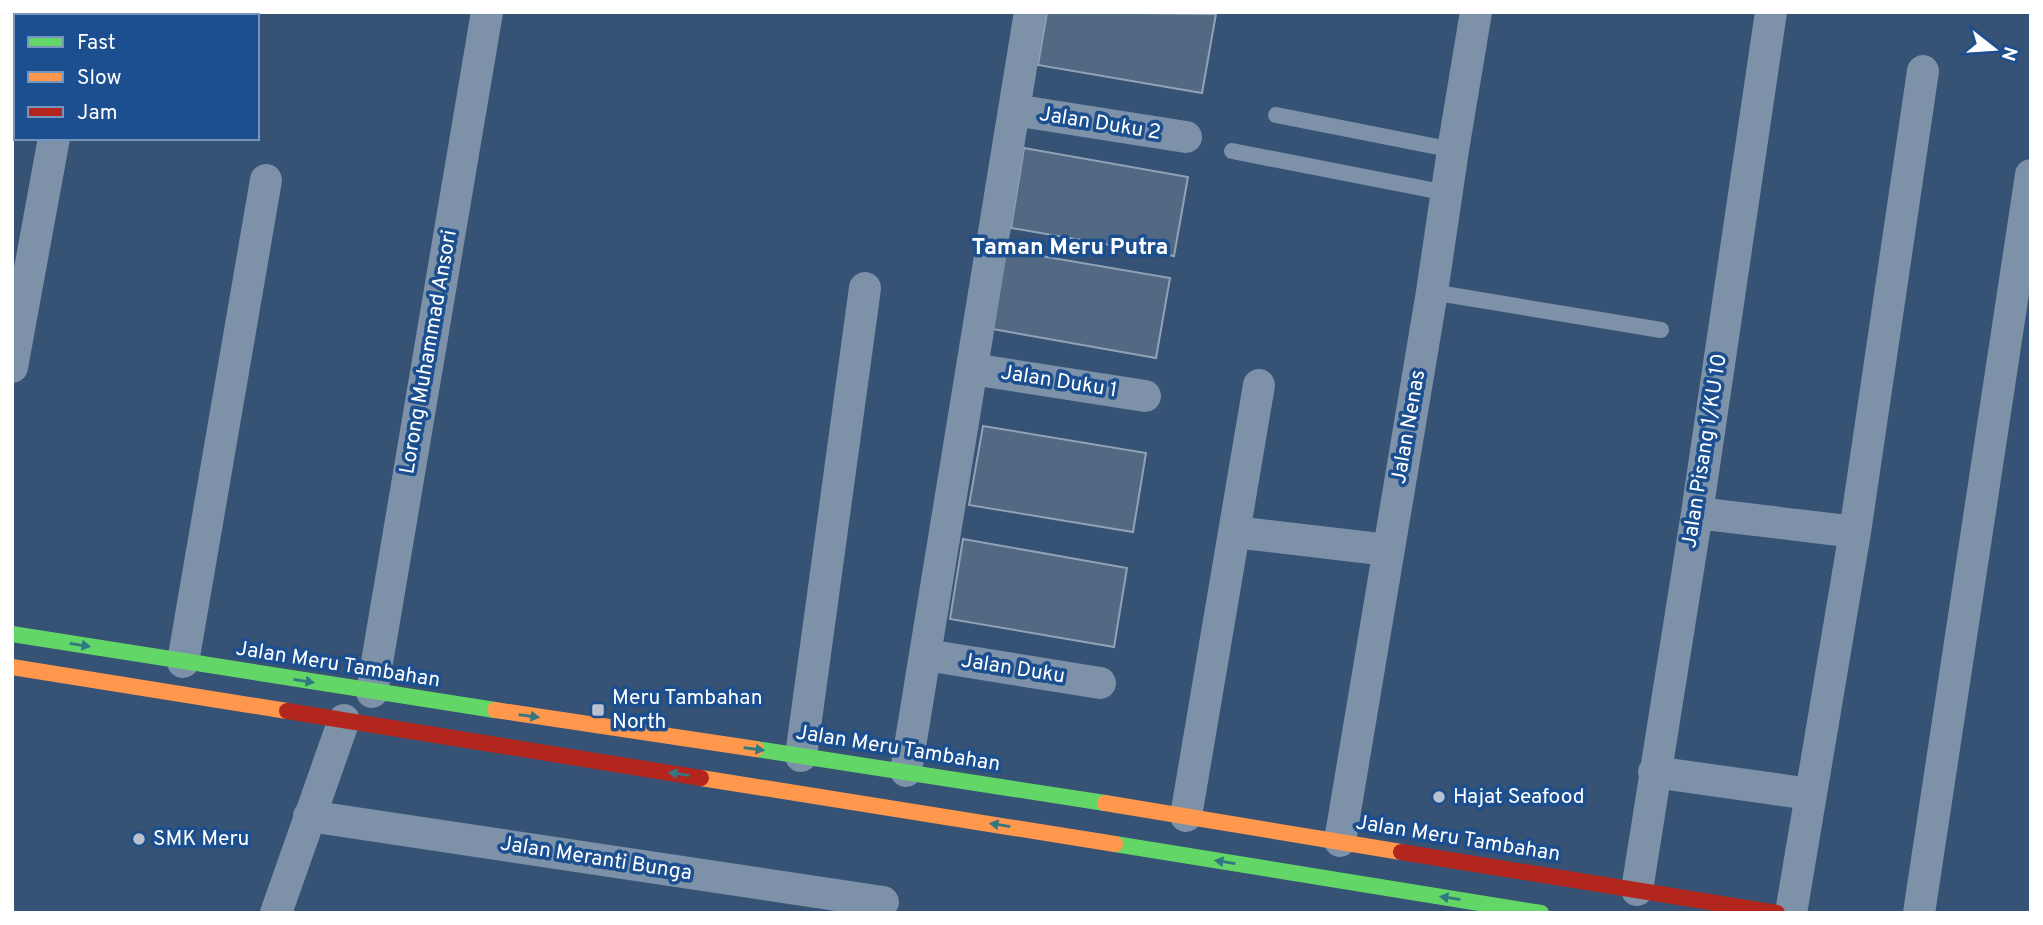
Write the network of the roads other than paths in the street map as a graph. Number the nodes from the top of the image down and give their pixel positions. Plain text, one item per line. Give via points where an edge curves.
1 (487, 12) edge
2 (1030, 12) edge
3 (1476, 12) edge
4 (1771, 12) edge
5 (1923, 71) dead end
6 (1014, 110) junction
7 (1276, 116) dead end
8 (1186, 137) dead end
9 (54, 140) edge
10 (1453, 150) junction
11 (1232, 151) dead end
12 (2031, 175) edge
13 (266, 180) dead end
14 (1447, 193) junction
15 (865, 288) dead end
16 (1432, 292) junction
17 (1661, 330) dead end
18 (12, 367) edge
19 (972, 369) junction
20 (1259, 385) dead end
21 (1145, 396) dead end
22 (1697, 513) junction
23 (1856, 532) junction
24 (1234, 533) junction
25 (1388, 550) junction
26 (12, 634) edge
27 (926, 655) junction
28 (183, 662) junction
29 (13, 669) edge
30 (1100, 683) dead end
31 (372, 692) junction
32 (344, 720) junction
33 (801, 756) junction
34 (905, 771) junction
35 (1654, 772) junction
36 (1810, 794) junction
37 (309, 816) junction
38 (1186, 816) junction
39 (1340, 841) junction
40 (1637, 890) junction
41 (883, 902) dead end
42 (276, 913) edge
43 (1541, 913) edge
44 (1777, 913) edge
45 (1791, 913) edge
46 (1919, 913) edge

1 - 31 street, Lorong Muhammad Ansori
2 - 6 street
3 - 10 street, Jalan Nenas
4 - 22 street, Jalan Pisang 1/KU 10
5 - 23 street
6 - 8 street, Jalan Duku 2
6 - 19 street
7 - 10 lane
9 - 18 street
10 - 14 street, Jalan Nenas
11 - 14 lane
12 - 46 street
13 - 28 street
14 - 16 street, Jalan Nenas
15 - 33 street
16 - 17 lane
16 - 25 street, Jalan Nenas
19 - 21 street, Jalan Duku 1
19 - 27 street
20 - 24 street
22 - 23 street
22 - 35 street, Jalan Pisang 1/KU 10
23 - 36 street
24 - 25 street
24 - 38 street
25 - 39 street, Jalan Nenas
26 -> 28 main road, Jalan Meru Tambahan
27 - 30 street, Jalan Duku
27 - 34 street
28 -> 31 main road, Jalan Meru Tambahan
29 - 32 main road
31 -> 33 main road, Jalan Meru Tambahan
32 - 37 street
43 -> 32 main road
33 - 34 main road, Jalan Meru Tambahan
34 - 38 main road, Jalan Meru Tambahan
35 - 36 street
35 - 40 street, Jalan Pisang 1/KU 10
36 - 45 street
37 - 41 street, Jalan Meranti Bunga
37 - 42 street
38 - 39 main road, Jalan Meru Tambahan
39 - 40 main road, Jalan Meru Tambahan
40 - 44 main road, Jalan Meru Tambahan

